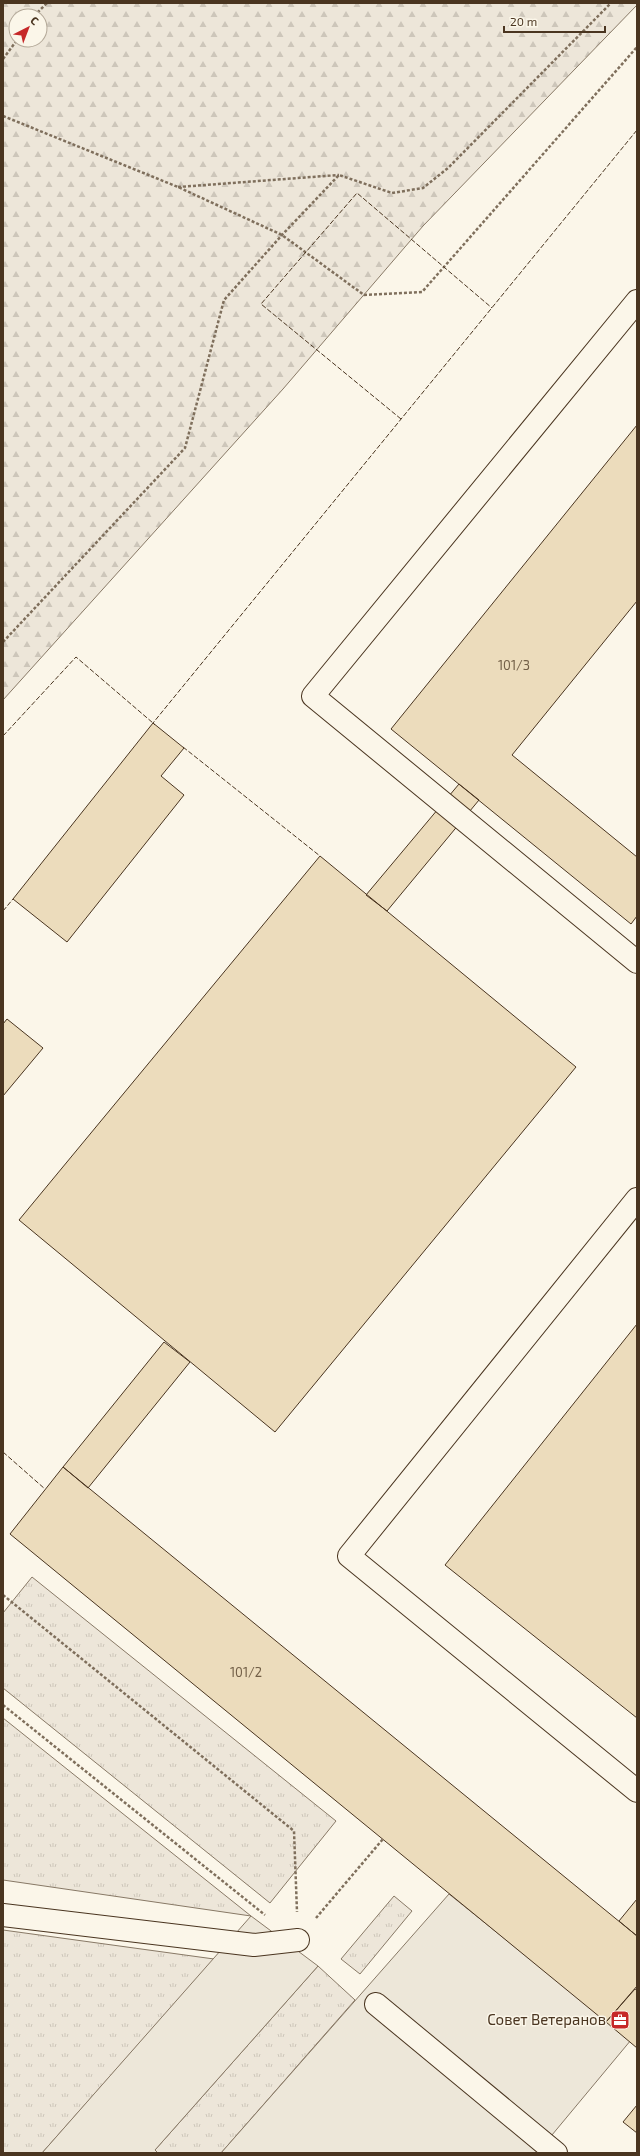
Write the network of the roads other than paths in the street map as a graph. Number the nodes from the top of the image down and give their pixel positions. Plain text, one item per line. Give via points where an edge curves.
1 (637, 301) edge
2 (637, 962) edge
3 (637, 1199) edge
4 (637, 1791) edge
5 (3, 1915) edge
6 (298, 1940) road end
7 (376, 2004) dead end
8 (556, 2153) edge

1 - 2 lane via 314,696
3 - 4 lane via 349,1556
5 - 6 lane via 254,1945
7 - 8 lane

